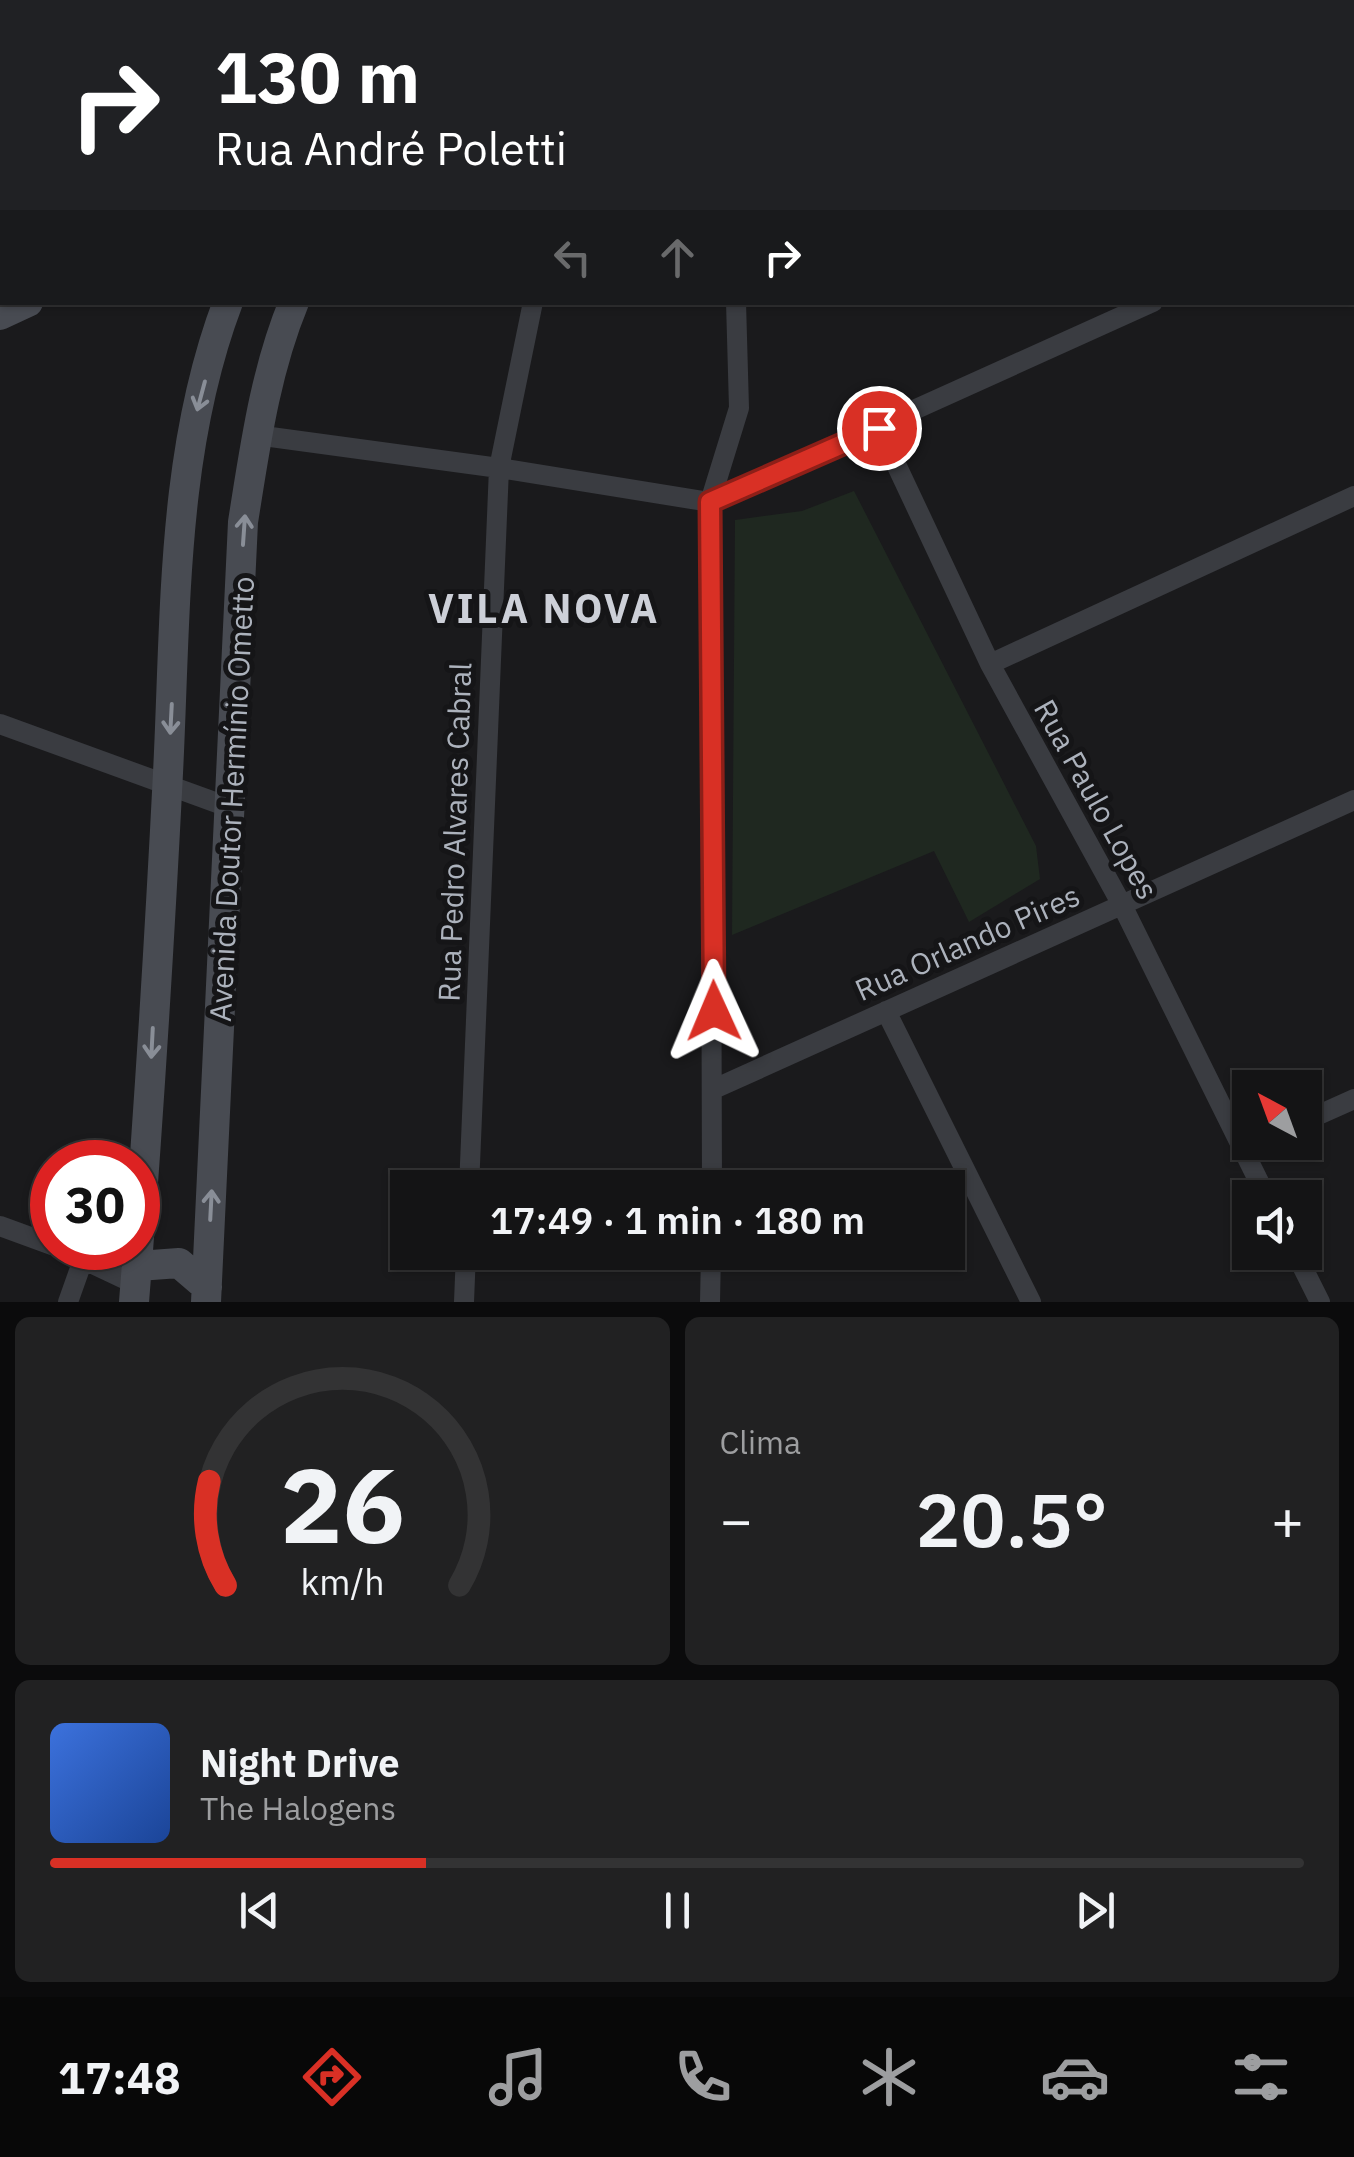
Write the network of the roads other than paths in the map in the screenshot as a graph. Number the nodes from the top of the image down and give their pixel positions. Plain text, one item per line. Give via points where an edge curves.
1 (227, 305) edge
2 (293, 305) edge
3 (532, 305) edge
4 (736, 305) edge
5 (1146, 305) edge
6 (879, 428) junction
7 (256, 434) junction
8 (499, 468) junction
9 (1354, 496) edge
10 (710, 502) junction
11 (990, 664) junction
12 (0, 724) edge
13 (168, 784) junction
14 (1354, 800) edge
15 (231, 808) junction
16 (1122, 905) junction
17 (886, 1012) junction
18 (714, 1089) junction
19 (1354, 1099) edge
20 (1232, 1112) edge
21 (1322, 1113) edge
22 (470, 1170) edge
23 (712, 1170) edge
24 (0, 1226) edge
25 (30, 1237) edge
26 (79, 1270) edge
27 (110, 1270) edge
28 (465, 1270) edge
29 (711, 1270) edge
30 (1304, 1270) edge
31 (136, 1284) edge
32 (206, 1295) edge
33 (68, 1302) edge
34 (464, 1302) edge
35 (710, 1302) edge
36 (1032, 1302) edge
37 (1320, 1302) edge

1 -> 13 main road via 193,427 180,521
2 - 7 main road, Avenida Doutor Hermínio Ometto
3 - 8 street, Rua Pedro Alvares Cabral
4 - 10 street via 739,408
5 - 6 street
6 - 10 street
6 - 11 street, Rua Paulo Lopes
7 - 8 street
15 -> 7 main road, Avenida Doutor Hermínio Ometto via 244,522
8 - 10 street
8 - 22 street, Rua Pedro Alvares Cabral
9 - 11 street
10 - 18 street
11 - 16 street, Rua Paulo Lopes
12 - 13 street
13 - 15 street
13 -> 31 main road
14 - 16 street, Rua Orlando Pires
32 -> 15 main road, Avenida Doutor Hermínio Ometto
16 - 17 street, Rua Orlando Pires
16 - 20 street, Rua Paulo Lopes
17 - 18 street, Rua Orlando Pires
17 - 36 street
18 - 23 street
19 - 21 street
24 - 25 street
26 - 33 street
27 - 31 street
28 - 34 street
29 - 35 street
30 - 37 street
31 - 32 main road via 179,1263

